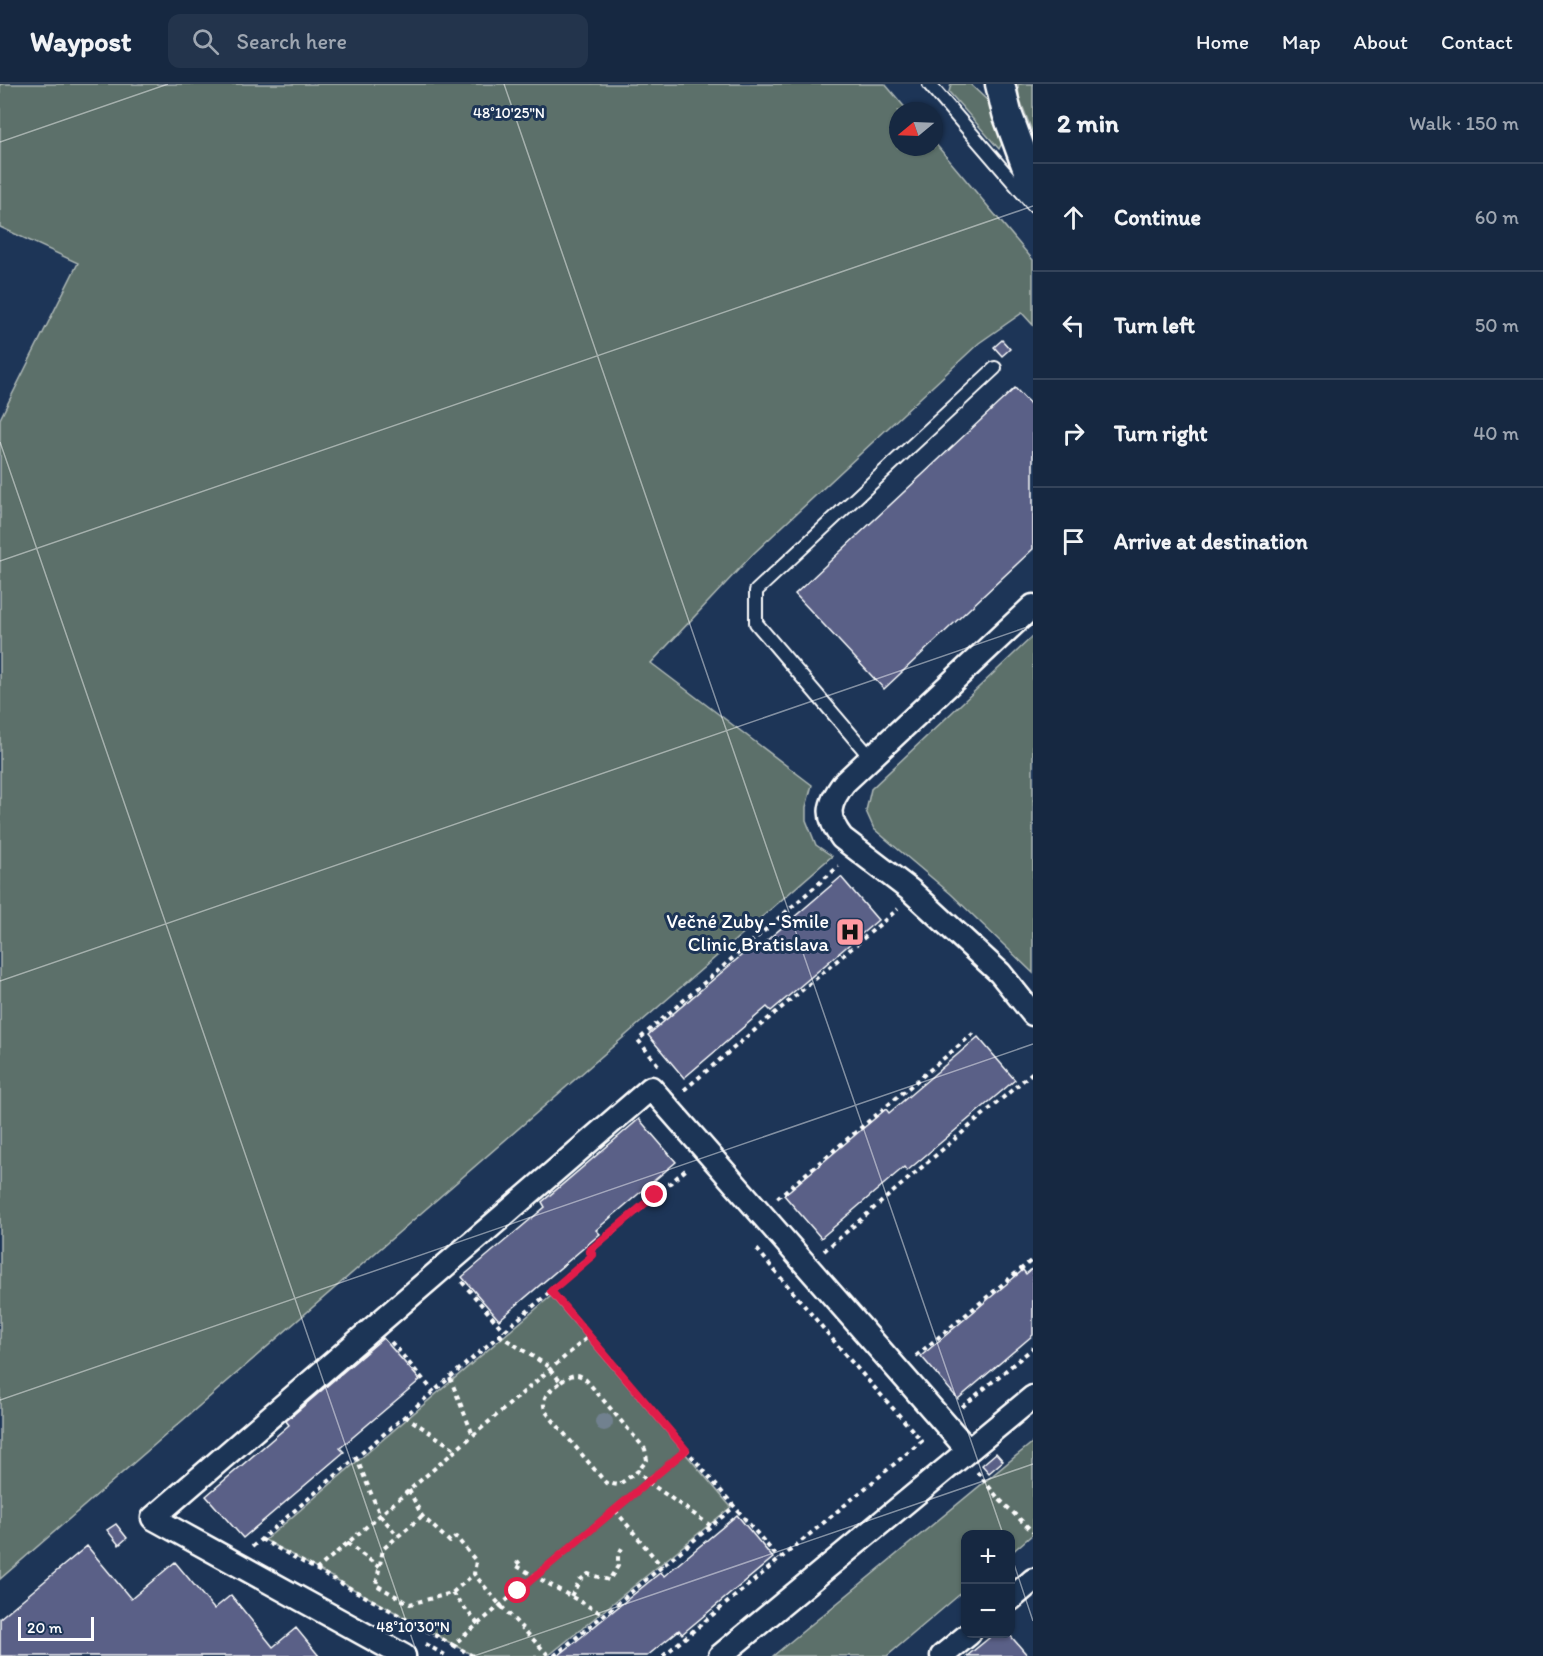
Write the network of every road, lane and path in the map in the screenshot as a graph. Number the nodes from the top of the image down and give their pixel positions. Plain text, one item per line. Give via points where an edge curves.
1 (929, 84) edge
2 (1000, 84) edge
3 (1033, 184) edge
4 (1033, 205) edge
5 (995, 368) dead end
6 (1033, 606) edge
7 (871, 758) junction
8 (844, 862) dead end
9 (901, 906) dead end
10 (1033, 1014) edge
11 (974, 1033) dead end
12 (660, 1066) dead end
13 (1033, 1072) edge
14 (682, 1093) dead end
15 (692, 1172) dead end
16 (774, 1200) dead end
17 (750, 1240) dead end
18 (820, 1255) dead end
19 (1033, 1259) edge
20 (551, 1291) junction
21 (500, 1335) junction
22 (589, 1336) junction
23 (391, 1341) dead end
24 (1033, 1348) edge
25 (910, 1360) dead end
26 (550, 1369) junction
27 (450, 1378) junction
28 (561, 1382) junction
29 (434, 1392) junction
30 (1033, 1396) edge
31 (956, 1413) dead end
32 (405, 1416) junction
33 (473, 1435) junction
34 (456, 1450) junction
35 (686, 1450) junction
36 (966, 1453) junction
37 (356, 1457) junction
38 (638, 1471) junction
39 (648, 1482) junction
40 (409, 1490) junction
41 (734, 1507) junction
42 (615, 1510) junction
43 (380, 1515) junction
44 (422, 1515) junction
45 (711, 1526) junction
46 (1033, 1532) edge
47 (398, 1536) junction
48 (261, 1539) junction
49 (347, 1543) junction
50 (622, 1548) dead end
51 (260, 1555) dead end
52 (779, 1559) junction
53 (520, 1561) dead end
54 (379, 1567) junction
55 (662, 1567) junction
56 (316, 1570) junction
57 (474, 1574) junction
58 (536, 1576) junction
59 (1033, 1580) edge
60 (452, 1593) junction
61 (571, 1596) junction
62 (1015, 1596) edge
63 (500, 1605) junction
64 (604, 1615) junction
65 (478, 1624) junction
66 (964, 1638) edge
67 (453, 1645) junction
68 (410, 1648) edge
69 (447, 1656) edge
70 (473, 1656) edge
71 (549, 1656) edge
72 (554, 1656) edge
73 (663, 1656) edge
74 (720, 1656) edge
75 (942, 1656) edge

1 - 4 lane
2 - 3 street
5 - 7 lane via 756,591 756,622
6 - 7 street
7 - 10 street via 835,795 831,806 834,827 992,966
8 - 12 path via 638,1040
9 - 14 path
11 - 16 path
13 - 18 path
15 - 20 path via 687,1167 589,1251 593,1255
17 - 52 path via 922,1441
19 - 25 path
20 - 21 path
20 - 22 path
21 - 26 path
21 - 27 path
22 - 26 path
22 - 35 path
23 - 29 path
24 - 31 path
26 - 28 path
26 - 33 path
27 - 29 path
27 - 33 path
28 - 38 path via 573,1375 587,1381 645,1449 647,1460
28 - 38 path via 545,1395 543,1406 606,1483 618,1485
29 - 32 path
30 - 36 street
32 - 34 path
32 - 37 path
33 - 34 path
34 - 40 path
35 - 39 path
35 - 41 path
36 - 46 path via 999,1499
36 - 68 street via 651,1088 153,1518
36 - 74 street
37 - 43 path
37 - 48 path
38 - 39 path
39 - 42 path
39 - 45 path
40 - 43 path
40 - 44 path
41 - 45 path
41 - 52 path
42 - 55 path
42 - 58 path
43 - 47 path
43 - 49 path
44 - 47 path
44 - 57 path via 450,1542 456,1537 476,1562
45 - 55 path
47 - 54 path via 383,1549
48 - 51 path via 249,1549
48 - 56 path
49 - 54 path
49 - 56 path
50 - 61 path via 618,1566 609,1580 588,1574
52 - 73 path
53 - 58 path via 514,1566
54 - 60 path via 376,1585 410,1604
55 - 64 path
56 - 67 path
57 - 60 path
57 - 63 path
58 - 61 path
58 - 63 path
59 - 62 street
60 - 65 path
61 - 64 path
63 - 65 path
63 - 71 path
64 - 72 path
65 - 67 path
66 - 75 street
67 - 70 path
68 - 69 path

